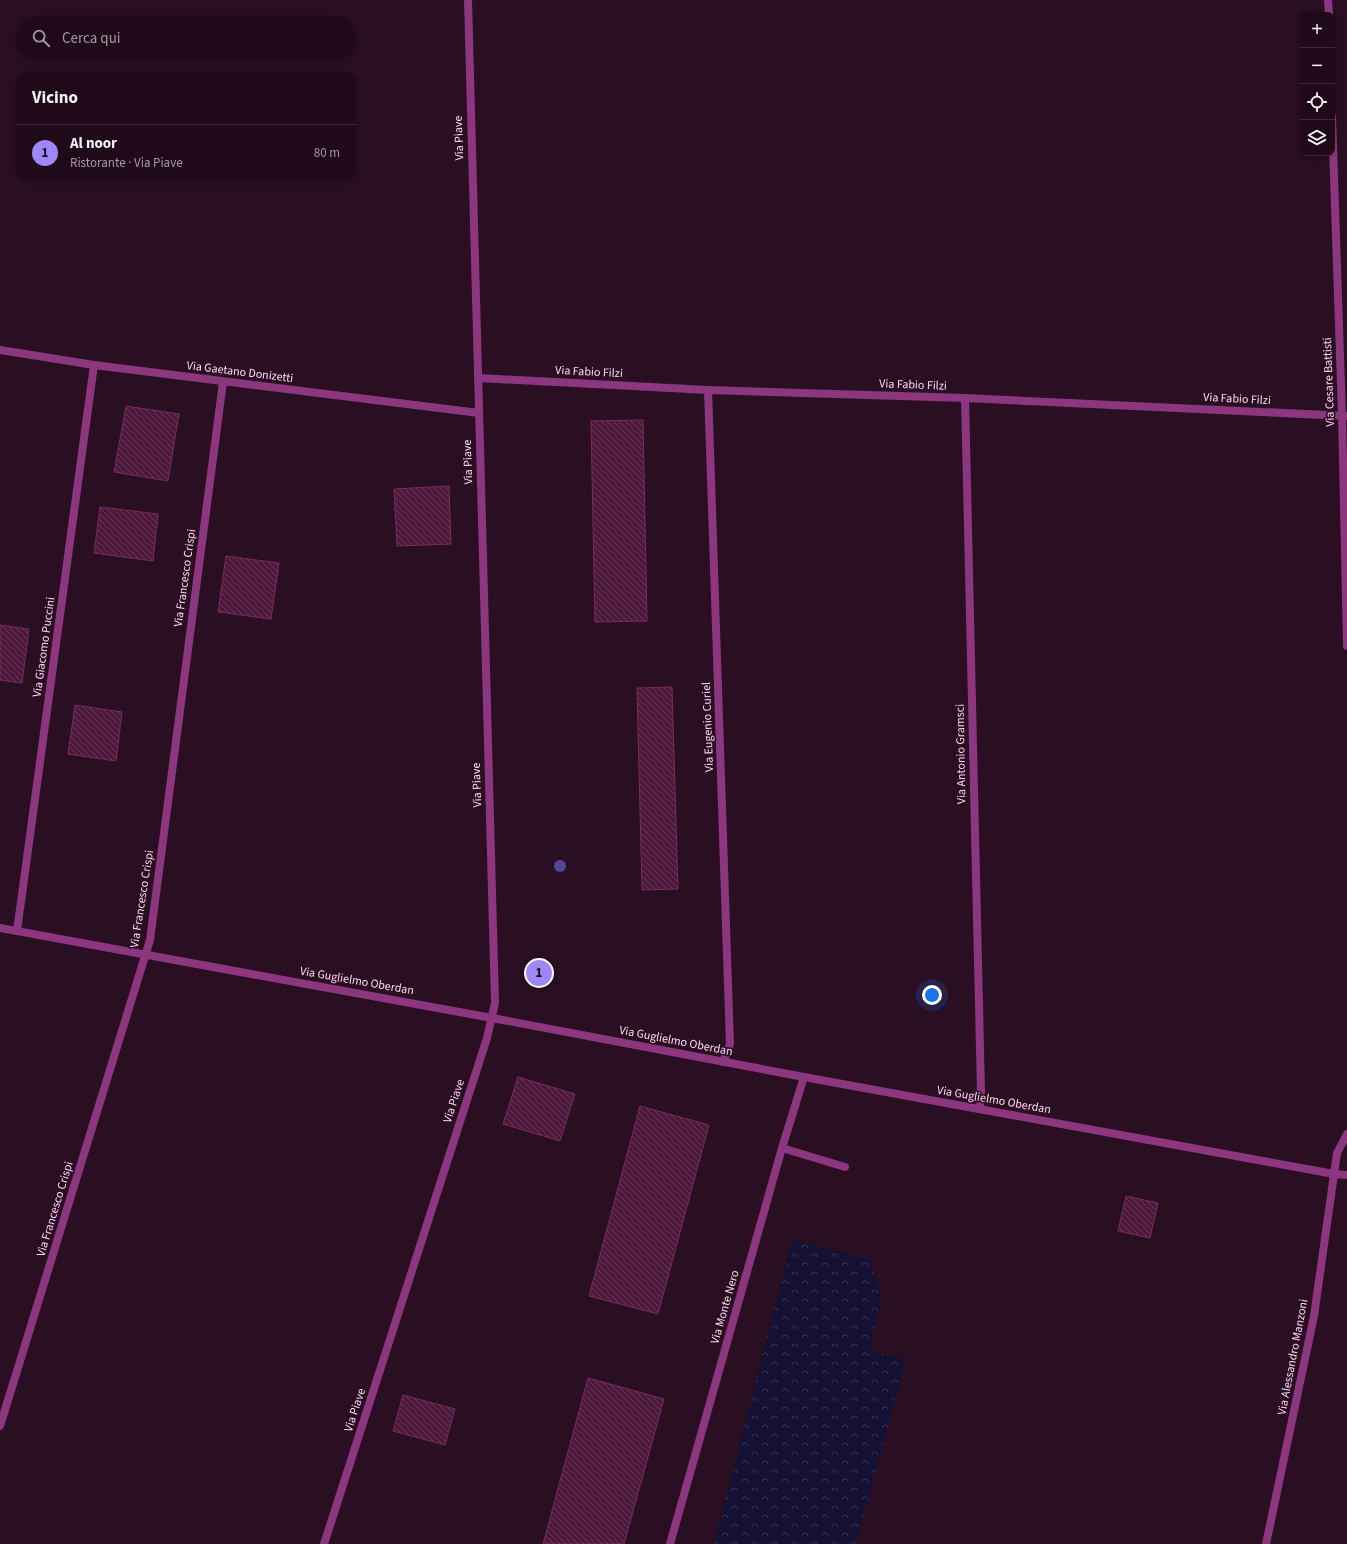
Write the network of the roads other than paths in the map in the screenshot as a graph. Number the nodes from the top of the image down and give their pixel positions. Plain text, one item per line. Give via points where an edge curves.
1 (468, 0) edge
2 (1328, 0) edge
3 (1329, 12) edge
4 (1332, 120) edge
5 (0, 350) edge
6 (94, 365) junction
7 (478, 378) junction
8 (224, 382) junction
9 (708, 390) junction
10 (965, 398) junction
11 (478, 413) junction
12 (1344, 415) edge
13 (1347, 646) edge
14 (0, 928) edge
15 (17, 931) junction
16 (145, 956) junction
17 (492, 1018) junction
18 (723, 1062) junction
19 (804, 1077) junction
20 (980, 1109) junction
21 (1347, 1134) edge
22 (782, 1148) junction
23 (844, 1167) dead end
24 (1334, 1174) junction
25 (1347, 1175) edge
26 (0, 1426) edge
27 (324, 1544) edge
28 (670, 1544) edge
29 (1266, 1544) edge

1 - 7 street, Via Piave
2 - 3 street
4 - 12 street, Via Cesare Battisti
5 - 6 street, Via Gaetano Donizetti
6 - 8 street, Via Gaetano Donizetti
6 - 15 street, Via Giacomo Puccini
7 - 9 street, Via Fabio Filzi
7 - 11 street, Via Piave
8 - 11 street, Via Gaetano Donizetti
8 - 16 street, Via Francesco Crispi via 151,932
9 - 10 street, Via Fabio Filzi
9 - 18 street, Via Eugenio Curiel via 730,1044
10 - 12 street, Via Fabio Filzi
10 - 20 street, Via Antonio Gramsci
11 - 17 street, Via Piave via 495,1003
12 - 13 street, Via Cesare Battisti
14 - 15 street, Via Guglielmo Oberdan
15 - 16 street, Via Guglielmo Oberdan
16 - 17 street, Via Guglielmo Oberdan
16 - 26 street, Via Francesco Crispi
17 - 18 street, Via Guglielmo Oberdan
17 - 27 street, Via Piave
18 - 19 street, Via Guglielmo Oberdan
19 - 20 street, Via Guglielmo Oberdan
19 - 22 street, Via Monte Nero
20 - 24 street, Via Guglielmo Oberdan
21 - 24 street via 1338,1153
22 - 23 street
22 - 28 street, Via Monte Nero
24 - 25 street, Via Guglielmo Oberdan
24 - 29 street, Via Alessandro Manzoni via 1314,1316

